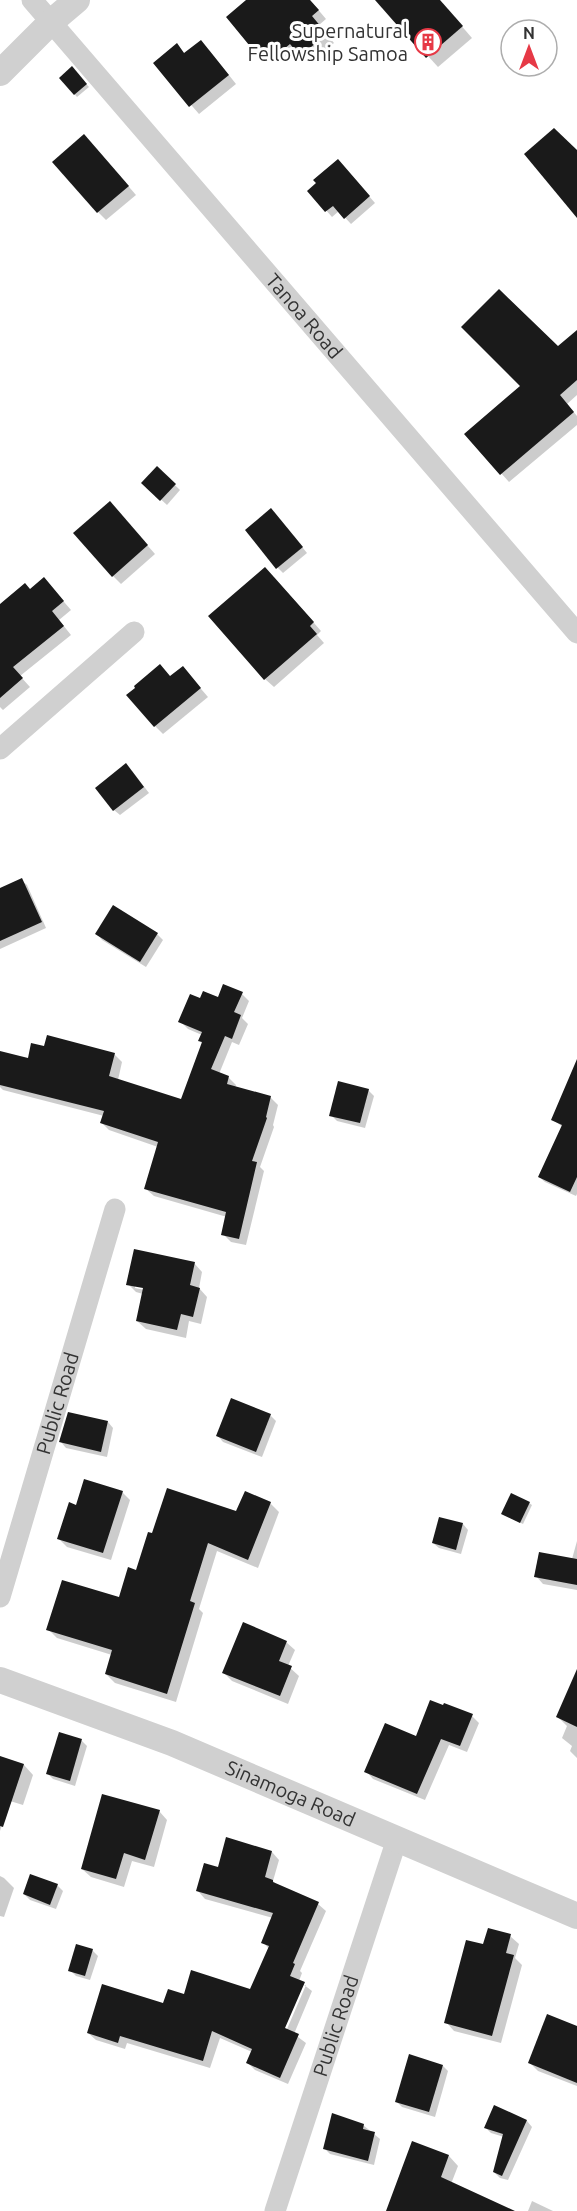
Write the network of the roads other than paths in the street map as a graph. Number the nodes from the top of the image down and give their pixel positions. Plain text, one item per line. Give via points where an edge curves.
1 (32, 0) edge
2 (77, 0) edge
3 (51, 22) junction
4 (0, 74) edge
5 (134, 632) dead end
6 (577, 633) edge
7 (0, 749) edge
8 (114, 1209) dead end
9 (0, 1596) edge
10 (0, 1680) edge
11 (397, 1839) junction
12 (577, 1916) edge
13 (275, 2211) edge

1 - 3 street, Tanoa Road
2 - 3 street
3 - 4 street
3 - 6 street, Tanoa Road
5 - 7 street
8 - 9 street, Public Road
10 - 11 street, Sinamoga Road via 172,1743
11 - 12 street, Sinamoga Road
11 - 13 street, Public Road

